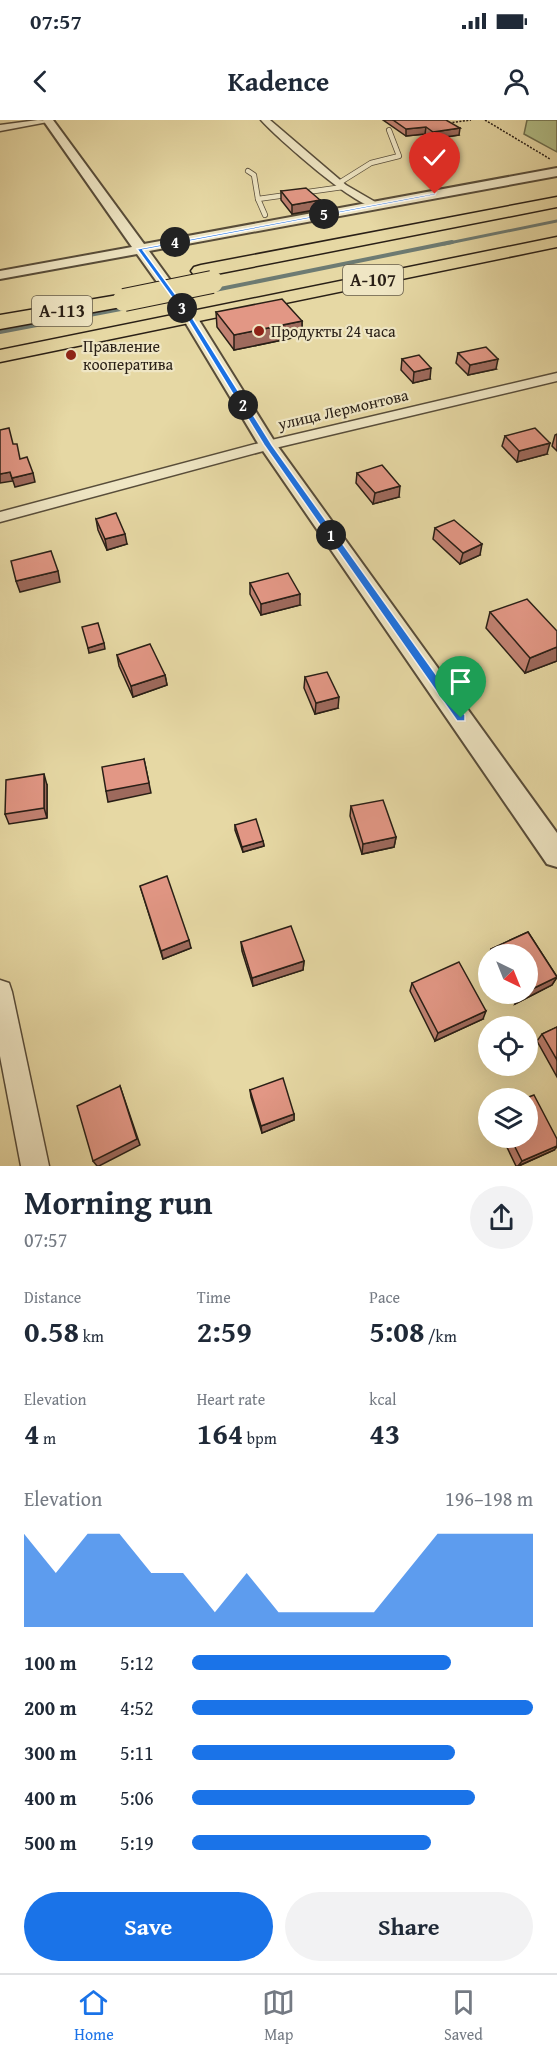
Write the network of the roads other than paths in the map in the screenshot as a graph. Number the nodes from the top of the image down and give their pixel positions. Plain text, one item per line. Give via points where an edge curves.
1 (265, 120) edge
2 (48, 121) edge
3 (0, 128) edge
4 (389, 130) dead end
5 (248, 171) dead end
6 (557, 172) edge
7 (341, 185) junction
8 (258, 199) junction
9 (557, 202) edge
10 (373, 204) junction
11 (557, 214) edge
12 (265, 215) dead end
13 (557, 242) edge
14 (140, 249) junction
15 (0, 275) edge
16 (206, 277) junction
17 (121, 293) junction
18 (0, 308) edge
19 (189, 317) junction
20 (0, 322) edge
21 (0, 356) edge
22 (557, 377) edge
23 (268, 445) junction
24 (0, 518) edge
25 (557, 855) edge
26 (0, 992) edge
27 (35, 1166) edge

1 - 7 street
2 - 3 street
2 - 14 street
4 - 7 lane via 399,156 371,163
5 - 8 lane via 254,175
6 - 10 street
7 - 8 lane
7 - 10 street
8 - 12 lane
9 - 16 highway, А-113
10 - 14 street
11 - 16 highway, А-113
13 - 19 highway, А-107
14 - 15 street
14 - 19 street
16 - 17 highway, А-113, bridge
17 - 18 highway, А-113
17 - 20 highway, А-113
19 - 21 highway, А-107
19 - 23 street
22 - 23 street, улица Лермонтова
23 - 24 street, улица Лермонтова
23 - 25 street
26 - 27 street

